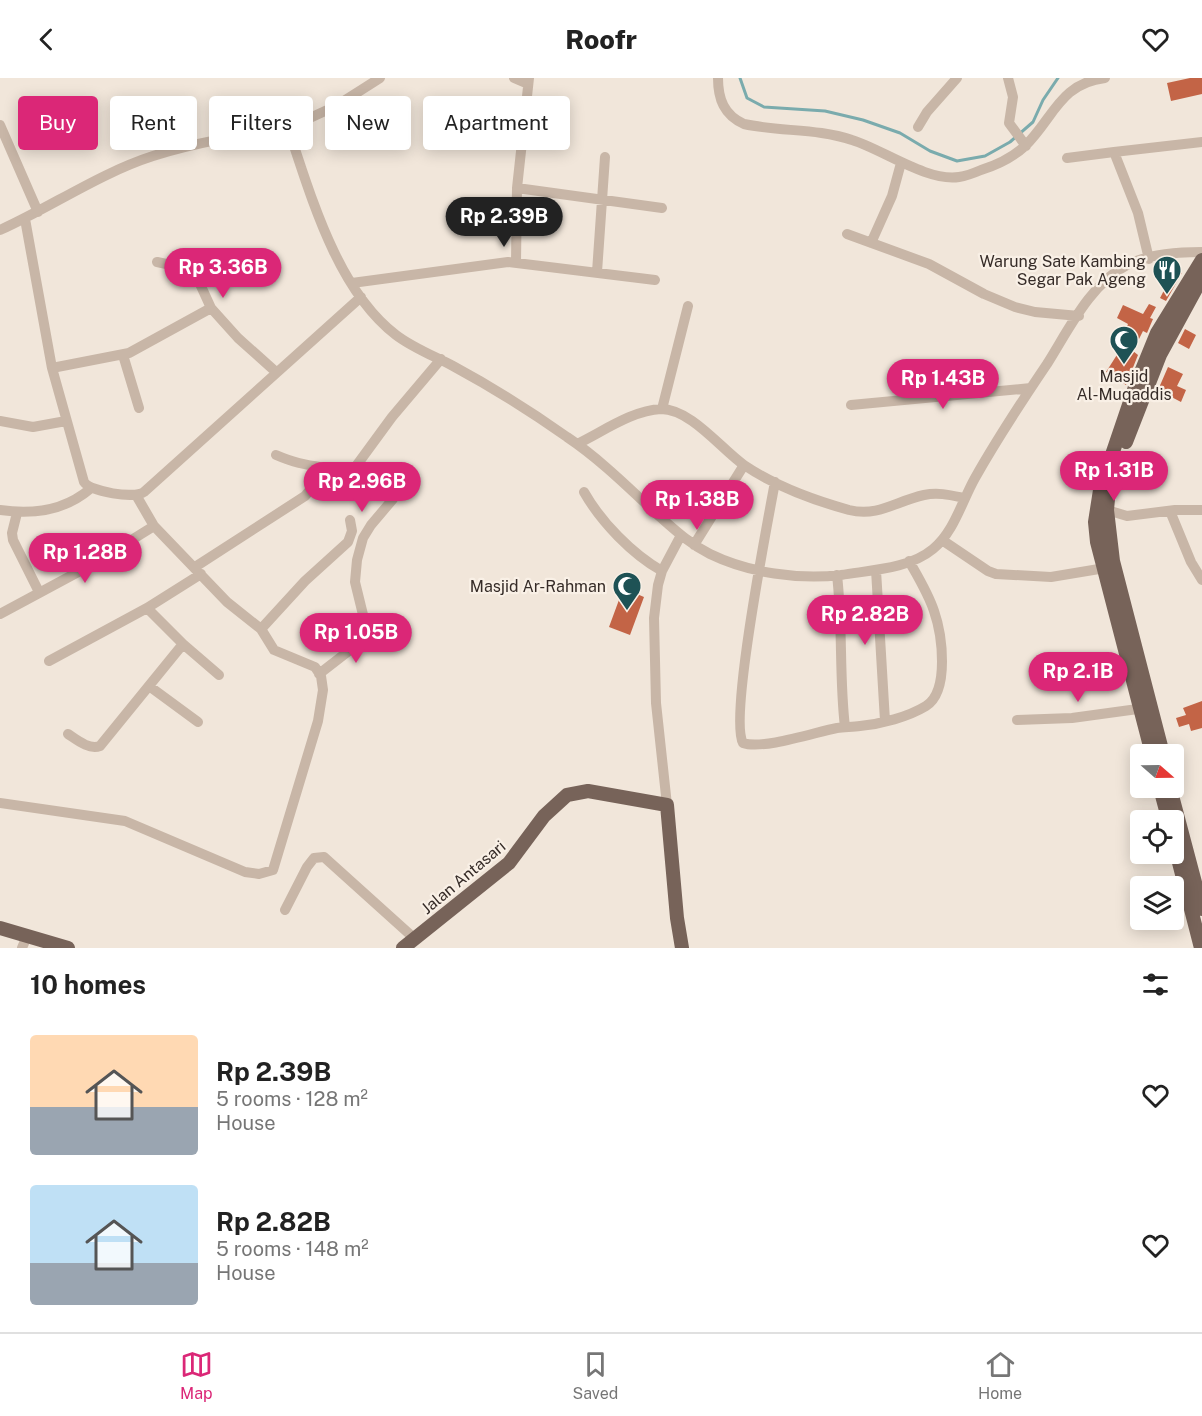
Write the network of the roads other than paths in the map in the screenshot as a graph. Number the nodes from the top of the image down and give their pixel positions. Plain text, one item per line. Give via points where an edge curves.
1 (380, 78) edge
2 (514, 78) edge
3 (718, 78) edge
4 (957, 78) edge
5 (1008, 78) edge
6 (1105, 78) edge
7 (529, 81) edge
8 (313, 117) edge
9 (0, 125) edge
10 (918, 127) dead end
11 (1202, 142) edge
12 (209, 143) edge
13 (1025, 145) junction
14 (295, 150) edge
15 (1114, 152) junction
16 (605, 157) dead end
17 (1067, 158) dead end
18 (901, 163) junction
19 (518, 188) junction
20 (603, 200) junction
21 (662, 208) dead end
22 (38, 212) junction
23 (24, 219) junction
24 (0, 230) edge
25 (847, 234) dead end
26 (871, 243) junction
27 (1202, 252) edge
28 (1149, 259) junction
29 (1202, 260) edge
30 (157, 262) dead end
31 (516, 262) junction
32 (597, 272) junction
33 (1202, 278) edge
34 (656, 280) dead end
35 (352, 283) junction
36 (361, 297) junction
37 (688, 306) dead end
38 (211, 308) junction
39 (1078, 316) junction
40 (123, 355) junction
41 (441, 359) junction
42 (52, 368) junction
43 (276, 372) junction
44 (1031, 388) junction
45 (851, 405) dead end
46 (139, 408) dead end
47 (662, 409) junction
48 (0, 421) edge
49 (66, 421) junction
50 (577, 444) junction
51 (276, 455) dead end
52 (744, 465) junction
53 (329, 467) junction
54 (351, 473) junction
55 (775, 482) junction
56 (90, 489) junction
57 (584, 492) dead end
58 (136, 495) junction
59 (964, 498) junction
60 (0, 510) edge
61 (1107, 510) junction
62 (1202, 510) edge
63 (1170, 511) junction
64 (16, 513) junction
65 (350, 520) dead end
66 (154, 526) junction
67 (680, 537) junction
68 (942, 540) junction
69 (694, 546) junction
70 (909, 561) junction
71 (1105, 568) junction
72 (758, 570) junction
73 (876, 570) junction
74 (198, 571) junction
75 (662, 571) junction
76 (837, 575) junction
77 (1202, 580) edge
78 (39, 592) junction
79 (147, 608) junction
80 (0, 614) edge
81 (261, 629) junction
82 (183, 644) junction
83 (49, 661) dead end
84 (319, 674) junction
85 (219, 675) dead end
86 (149, 686) junction
87 (1146, 708) junction
88 (1017, 720) dead end
89 (885, 721) junction
90 (198, 722) dead end
91 (845, 728) junction
92 (68, 734) dead end
93 (1151, 744) edge
94 (1159, 744) edge
95 (1173, 798) edge
96 (0, 803) edge
97 (667, 805) junction
98 (1180, 864) edge
99 (1202, 909) edge
100 (285, 910) dead end
101 (0, 928) edge
102 (25, 942) edge
103 (409, 943) edge
104 (68, 948) edge
105 (682, 948) edge
106 (1201, 948) edge

1 - 8 street
2 - 7 street
3 - 18 street via 723,107 735,120 852,139
4 - 10 street
5 - 13 street via 1013,96 1010,124
6 - 13 street via 1083,83 1070,92
7 - 19 street
9 - 22 street
11 - 15 street
12 - 22 street via 153,156
13 - 18 street via 1002,162 959,177 946,177
14 - 35 street via 323,232
15 - 17 street
15 - 28 street via 1138,213
16 - 20 street
18 - 26 street via 892,196
19 - 20 street
19 - 31 street
20 - 21 street
20 - 32 street
22 - 23 street
23 - 24 street
23 - 42 street
25 - 26 street
26 - 39 street via 929,264 1015,307
27 - 28 street
28 - 39 street via 1125,266 1115,274
29 - 71 main road via 1157,333 1100,490 1095,530
30 - 38 street via 195,273
31 - 32 street
31 - 35 street
32 - 34 street
33 - 61 main road via 1143,394 1109,488
35 - 36 street
36 - 41 street via 394,334
36 - 43 street
37 - 47 street
38 - 40 street
38 - 43 street
39 - 44 street
40 - 42 street
40 - 46 street
41 - 50 street
41 - 54 street
42 - 49 street
43 - 58 street via 160,478
44 - 45 street
44 - 59 street
47 - 50 street via 634,416
47 - 52 street via 688,418
48 - 49 street via 33,427
49 - 56 street via 84,482
50 - 67 street
51 - 53 street
52 - 55 street
52 - 69 street
53 - 54 street
53 - 74 street via 305,496
54 - 84 street via 388,490 393,499 363,538 357,560 355,582 367,631 359,643
55 - 59 street via 851,510 880,511 938,493
55 - 72 street
56 - 58 street
56 - 64 street via 46,511
57 - 75 street via 613,530
58 - 66 street
59 - 68 street
60 - 64 street
61 - 63 street via 1127,516
61 - 87 main road via 1115,570
62 - 63 street
63 - 77 street
64 - 78 street via 13,540
65 - 81 street via 348,542
66 - 74 street
66 - 78 street
67 - 69 street
67 - 75 street
68 - 70 street
68 - 71 street via 996,574 1051,577
69 - 72 street via 727,562
70 - 73 street
70 - 89 street via 934,611 940,636 941,683 938,695 928,705
71 - 87 main road
72 - 76 street via 787,575
72 - 91 street via 741,700 741,740 755,745
73 - 76 street
73 - 89 street
74 - 79 street
74 - 81 street via 227,602
75 - 97 street via 655,602 656,703
76 - 91 street
78 - 80 street
79 - 82 street
79 - 83 street
81 - 84 street via 274,650 307,662
82 - 85 street
82 - 86 street
84 - 96 street via 323,690 318,721 275,865 268,873 245,872 125,821
86 - 90 street
86 - 92 street via 97,747
87 - 88 street via 1072,718
87 - 93 main road
87 - 94 main road
89 - 91 street
95 - 99 main road
97 - 103 main road, Jalan Antasari via 588,791 567,795 544,816 508,863
97 - 105 main road
98 - 106 main road
100 - 103 street via 307,867 314,858 324,858
101 - 102 main road
102 - 104 main road

